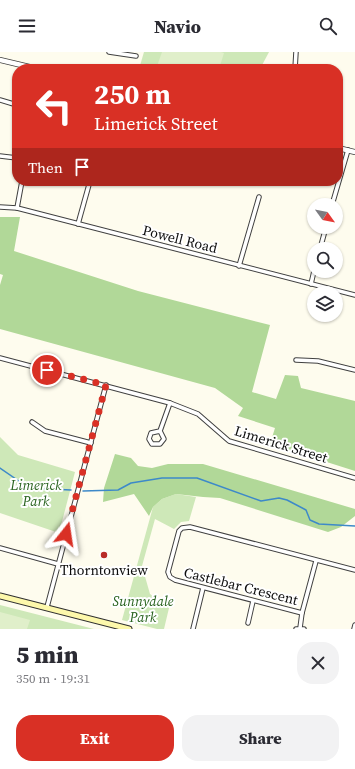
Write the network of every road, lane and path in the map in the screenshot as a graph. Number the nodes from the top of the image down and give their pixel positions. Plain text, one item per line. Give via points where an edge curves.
1 (109, 52) edge
2 (296, 52) edge
3 (136, 56) dead end
4 (0, 60) edge
5 (17, 64) edge
6 (295, 64) edge
7 (0, 100) edge
8 (12, 104) edge
9 (343, 149) edge
10 (348, 150) junction
11 (355, 152) edge
12 (0, 156) edge
13 (12, 157) edge
14 (343, 167) edge
15 (21, 186) edge
16 (89, 186) edge
17 (338, 186) edge
18 (259, 197) dead end
19 (334, 198) edge
20 (0, 207) edge
21 (17, 208) junction
22 (78, 224) junction
23 (239, 266) junction
24 (312, 278) edge
25 (311, 284) junction
26 (355, 295) edge
27 (0, 358) edge
28 (296, 360) dead end
29 (355, 370) edge
30 (106, 385) junction
31 (170, 403) junction
32 (32, 422) dead end
33 (160, 431) junction
34 (90, 443) junction
35 (355, 478) edge
36 (0, 548) edge
37 (316, 561) junction
38 (58, 564) junction
39 (355, 570) edge
40 (204, 588) junction
41 (0, 596) edge
42 (253, 601) junction
43 (47, 607) junction
44 (302, 613) junction
45 (248, 623) dead end
46 (355, 625) edge
47 (129, 629) edge
48 (192, 629) edge
49 (300, 629) edge
50 (354, 629) edge

1 - 3 street
2 - 6 street
4 - 5 street
7 - 8 street
9 - 10 street
10 - 11 street
10 - 14 street
12 - 13 street
15 - 21 street
16 - 22 street
17 - 19 street
18 - 23 street
20 - 21 street, Powell Road
21 - 22 street, Powell Road
22 - 23 street, Powell Road
23 - 25 street, Powell Road
24 - 25 street
25 - 26 street, Powell Road
27 - 30 street, Limerick Street
28 - 29 street via 318,361
30 - 31 street, Limerick Street
30 - 34 street
31 - 33 street
31 - 35 street, Limerick Street via 198,414 229,441
32 - 34 street via 45,431
33 - 33 street via 151,433 149,439 152,444 162,442 164,437
34 - 38 street
36 - 38 street
37 - 39 street
37 - 40 street, Castlebar Crescent via 190,527 182,528 179,530 168,572 175,580
37 - 44 street, Castlebar Crescent
38 - 43 street
40 - 42 street, Castlebar Crescent
40 - 48 street
41 - 43 main road
42 - 44 street, Castlebar Crescent
42 - 45 street
43 - 47 main road
44 - 49 street
46 - 50 street

